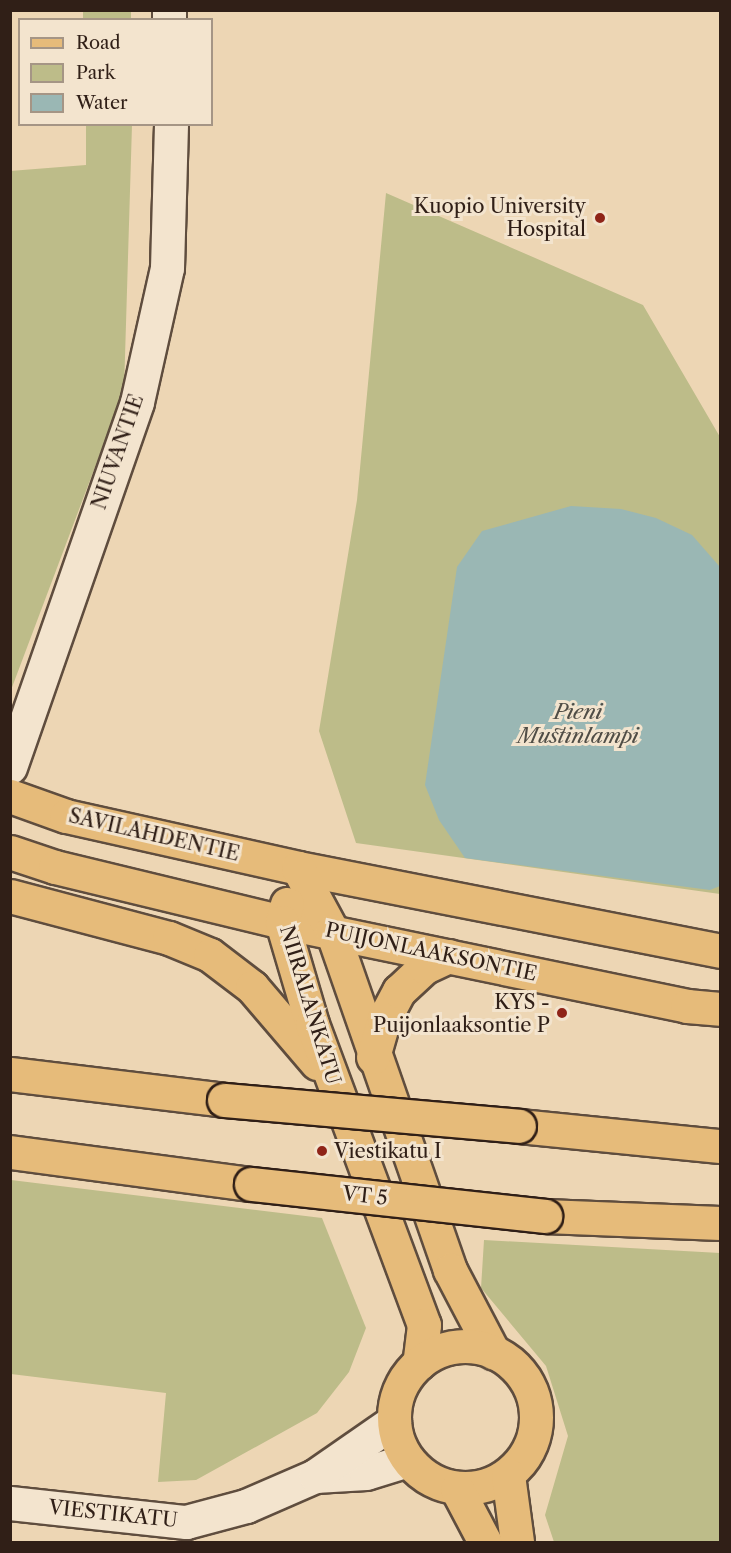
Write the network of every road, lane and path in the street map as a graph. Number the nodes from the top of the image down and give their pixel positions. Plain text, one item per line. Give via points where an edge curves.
1 (171, 126) edge
2 (10, 767) edge
3 (10, 796) edge
4 (10, 852) edge
5 (298, 868) junction
6 (10, 896) edge
7 (282, 922) junction
8 (332, 931) junction
9 (720, 951) edge
10 (448, 956) junction
11 (720, 1009) edge
12 (373, 1057) junction
13 (10, 1074) edge
14 (334, 1087) junction
15 (720, 1146) edge
16 (10, 1152) edge
17 (720, 1223) edge
18 (493, 1352) junction
19 (419, 1363) junction
20 (394, 1421) junction
21 (408, 1460) junction
22 (508, 1475) junction
23 (315, 1476) junction
24 (457, 1489) junction
25 (10, 1503) edge
26 (485, 1542) edge
27 (517, 1542) edge

1 - 2 street, NIUVANTIE via 167,268 137,402
3 - 5 main road, SAVILAHDENTIE via 66,816
4 - 7 main road via 55,867
5 - 7 main road, NIIRALANKATU
5 - 8 main road, NIIRALANKATU
5 - 9 main road
6 - 14 main road via 169,938 210,955 252,987
7 - 8 main road, PUIJONLAAKSONTIE
7 - 14 main road, NIIRALANKATU
8 - 10 main road, PUIJONLAAKSONTIE
8 - 12 main road, NIIRALANKATU
10 - 11 main road, PUIJONLAAKSONTIE via 687,1006
10 - 12 main road via 425,967 399,991
12 - 18 main road, NIIRALANKATU via 450,1270
13 - 15 main road, bridge via 224,1100
14 - 19 main road, NIIRALANKATU via 417,1301 425,1340
16 - 17 main road, VT 5, bridge via 251,1184 544,1216
18 - 19 main road via 448,1348
18 - 22 main road via 521,1372 536,1407 530,1449
19 - 20 main road via 398,1392
20 - 21 main road
20 - 23 street, VIESTIKATU
21 - 23 street, VIESTIKATU via 366,1473
21 - 24 main road via 428,1479
22 - 24 main road via 477,1488
22 - 27 main road
23 - 25 street, VIESTIKATU via 246,1506 186,1522
24 - 26 main road

